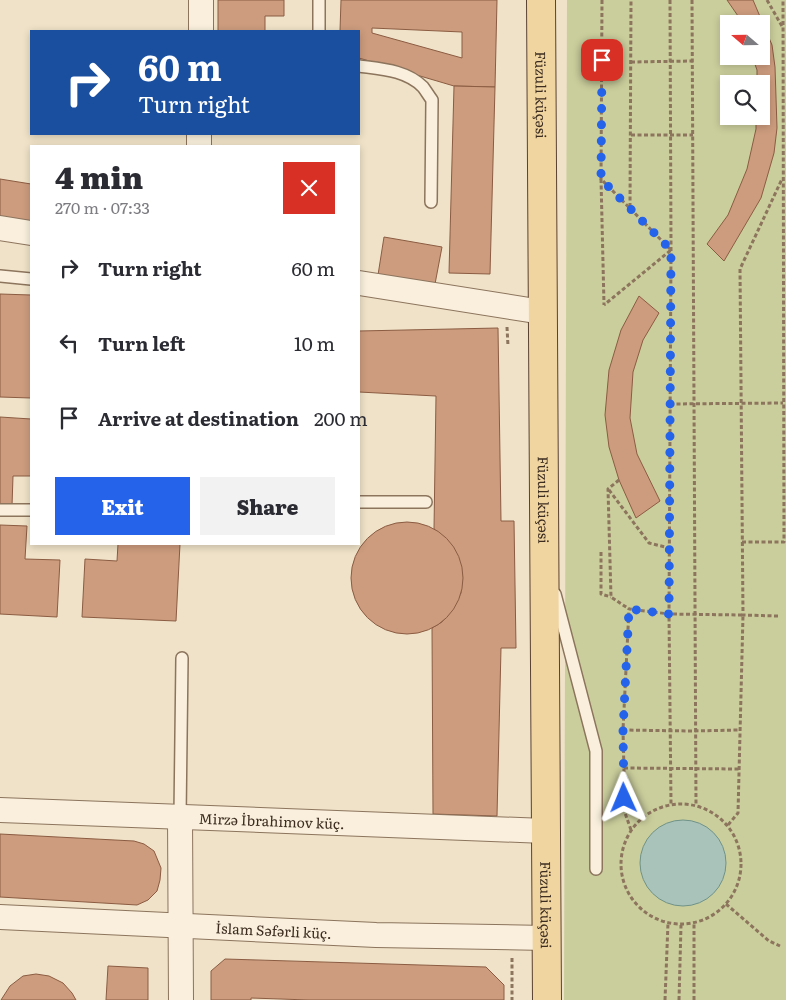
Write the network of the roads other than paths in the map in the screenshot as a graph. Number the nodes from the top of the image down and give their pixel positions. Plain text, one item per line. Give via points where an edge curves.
1 (202, 0) edge
2 (320, 0) edge
3 (541, 0) edge
4 (201, 30) edge
5 (319, 30) edge
6 (360, 66) edge
7 (431, 202) dead end
8 (0, 228) edge
9 (30, 233) edge
10 (0, 276) edge
11 (30, 279) edge
12 (360, 283) edge
13 (542, 312) junction
14 (360, 502) edge
15 (426, 502) dead end
16 (0, 510) edge
17 (30, 510) edge
18 (545, 559) junction
19 (182, 658) dead end
20 (0, 810) edge
21 (180, 816) junction
22 (545, 831) junction
23 (596, 869) dead end
24 (0, 917) edge
25 (180, 926) junction
26 (546, 938) junction
27 (181, 1000) edge
28 (547, 1000) edge

1 - 4 street
2 - 5 lane
3 - 13 main road, Füzuli küçəsi
6 - 7 lane via 399,72 424,88 432,100
8 - 9 street
10 - 11 lane
12 - 13 street
13 - 18 main road, Füzuli küçəsi
14 - 15 lane
16 - 17 lane
18 - 22 main road, Füzuli küçəsi
18 - 23 lane via 596,751
19 - 21 lane
20 - 21 street, Mirzə İbrahimov küç.
21 - 22 street, Mirzə İbrahimov küç.
21 - 25 street
22 - 26 main road, Füzuli küçəsi
24 - 25 street, İslam Səfərli küç.
25 - 26 street, İslam Səfərli küç. via 376,935
25 - 27 street
26 - 28 main road, Füzuli küçəsi

